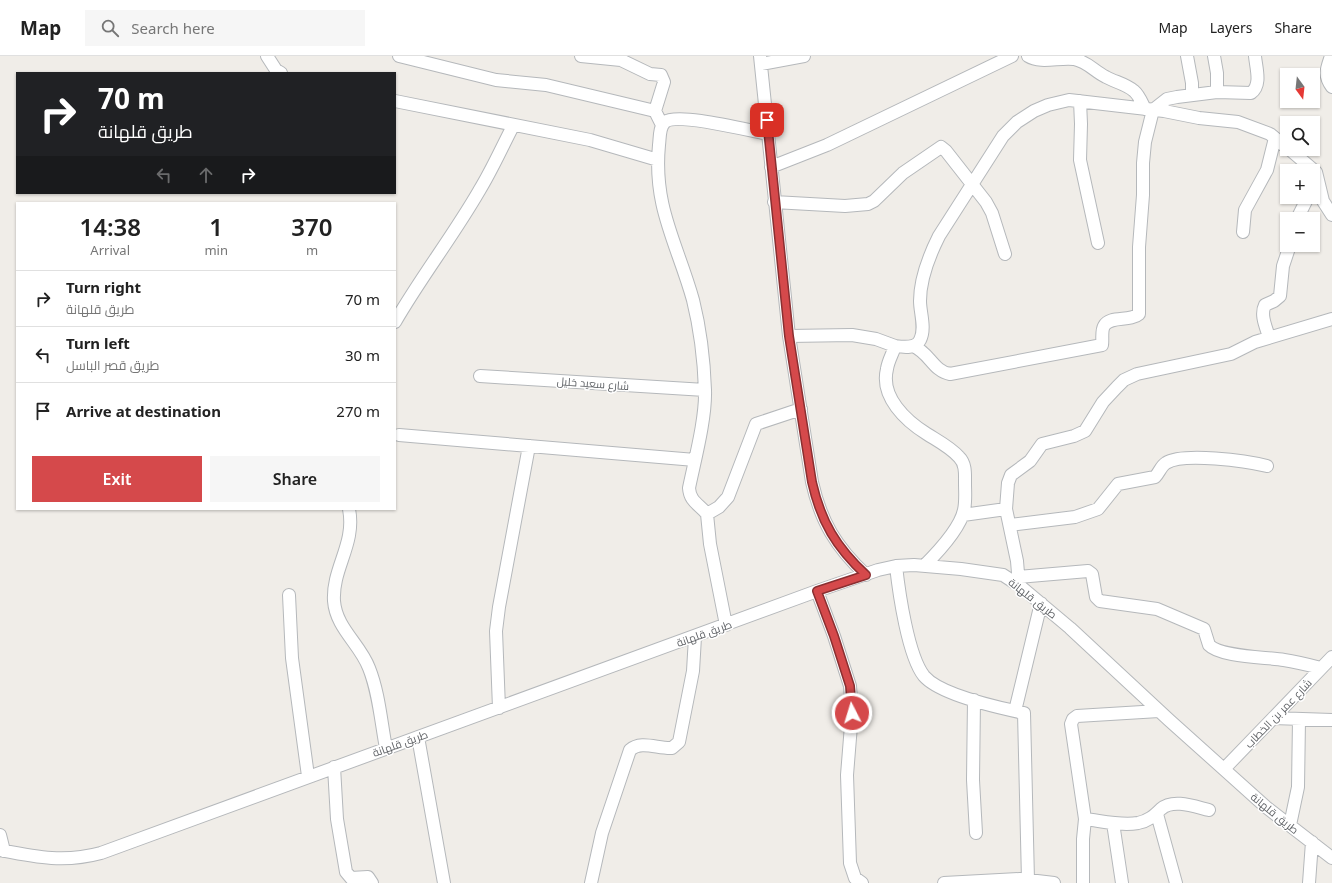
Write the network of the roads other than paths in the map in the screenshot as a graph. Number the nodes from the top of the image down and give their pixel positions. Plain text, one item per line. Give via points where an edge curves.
1 (267, 56) edge
2 (399, 56) edge
3 (581, 56) edge
4 (804, 56) edge
5 (1012, 56) edge
6 (1028, 56) edge
7 (1186, 56) edge
8 (1214, 56) edge
9 (1255, 56) edge
10 (1331, 56) edge
11 (622, 58) edge
12 (761, 60) edge
13 (279, 72) edge
14 (1332, 86) edge
15 (1217, 92) junction
16 (1192, 95) junction
17 (396, 101) edge
18 (1080, 101) junction
19 (1149, 110) junction
20 (655, 111) junction
21 (662, 125) junction
22 (513, 126) junction
23 (768, 134) junction
24 (1275, 138) junction
25 (1280, 142) edge
26 (1298, 156) edge
27 (658, 160) junction
28 (1309, 164) edge
29 (771, 167) junction
30 (972, 183) junction
31 (1320, 193) edge
32 (774, 202) junction
33 (1332, 215) edge
34 (1243, 232) dead end
35 (1098, 243) dead end
36 (1288, 252) edge
37 (1005, 254) dead end
38 (399, 308) edge
39 (396, 318) edge
40 (1332, 319) edge
41 (789, 336) junction
42 (1269, 337) junction
43 (895, 346) junction
44 (913, 346) junction
45 (480, 376) dead end
46 (705, 390) junction
47 (800, 409) junction
48 (399, 435) dead end
49 (529, 446) junction
50 (695, 460) junction
51 (1267, 466) dead end
52 (1006, 509) junction
53 (349, 510) edge
54 (707, 514) junction
55 (963, 515) junction
56 (1010, 526) junction
57 (896, 566) junction
58 (924, 566) junction
59 (866, 575) junction
60 (1018, 581) junction
61 (817, 591) junction
62 (289, 595) dead end
63 (1041, 603) junction
64 (726, 625) junction
65 (695, 637) junction
66 (1332, 657) edge
67 (1321, 668) junction
68 (974, 700) junction
69 (499, 708) junction
70 (1014, 711) junction
71 (1159, 711) junction
72 (1273, 718) junction
73 (1299, 720) junction
74 (1332, 720) edge
75 (418, 737) junction
76 (386, 748) junction
77 (334, 767) junction
78 (1224, 769) junction
79 (308, 776) junction
80 (1209, 810) dead end
81 (1157, 814) junction
82 (1085, 820) junction
83 (1113, 822) junction
84 (1290, 826) junction
85 (976, 833) dead end
86 (0, 835) edge
87 (1312, 842) junction
88 (2, 850) edge
89 (1332, 858) edge
90 (1028, 880) junction
91 (372, 883) edge
92 (444, 883) edge
93 (591, 883) edge
94 (862, 883) edge
95 (944, 883) edge
96 (1054, 883) edge
97 (1082, 883) edge
98 (1122, 883) edge
99 (1176, 883) edge
100 (1309, 883) edge

1 - 13 street
2 - 20 street via 496,80 546,85
3 - 11 street
4 - 12 street
5 - 29 street via 827,145
6 - 19 street via 1036,60 1056,58 1086,62 1104,76 1134,91
7 - 16 street
8 - 15 street
9 - 15 street via 1257,81 1253,91
10 - 14 street via 1326,78
11 - 20 street via 650,74 662,76 663,86
12 - 23 street
15 - 16 street
16 - 19 street via 1167,99
17 - 22 street
18 - 19 street
18 - 30 street via 1069,100 1048,105 1017,122 1004,136
18 - 35 street via 1080,160
19 - 24 street via 1238,122
19 - 44 street via 1143,163 1144,195 1139,247 1140,309 1137,316 1105,324 1103,344 1098,347 950,374 940,371 928,356
20 - 21 street
21 - 23 street via 669,120 680,119
21 - 27 street
22 - 27 street via 590,140
22 - 38 street via 480,190 448,241
23 - 29 street
24 - 25 street
24 - 34 street via 1267,170 1243,217
26 - 28 street
27 - 46 street via 659,187 665,218 693,301
29 - 32 street
30 - 32 street via 941,147 903,173 868,204 845,206
30 - 37 street via 992,213
30 - 44 street via 930,254 920,300 923,330 921,339
31 - 33 street
32 - 41 street
36 - 42 street via 1283,266 1280,296 1263,308 1263,320
38 - 39 street
40 - 42 street
41 - 43 street via 852,335 876,339
41 - 47 street
42 - 52 street via 1231,354 1137,374 1124,380 1103,402 1085,431 1042,444 1030,461 1011,474
43 - 44 street
43 - 55 street via 886,369 890,395 897,408 911,423 941,442 962,460 966,500
45 - 46 street, شارع سعيد خليل
46 - 50 street
47 - 54 street via 756,424 728,497 719,507
47 - 59 street via 817,503 825,524 836,543
48 - 49 street
49 - 50 street
49 - 69 street via 496,631
50 - 54 street via 690,494 694,502
51 - 56 street via 1250,462 1175,459 1164,464 1155,477 1118,484 1098,509 1075,517
52 - 55 street
52 - 56 street
53 - 76 street via 350,534 336,579 334,602 337,616 369,667
54 - 64 street via 710,544
55 - 58 street
56 - 60 street
57 - 58 street, طريق قلهانة
57 - 59 street, طريق قلهانة
57 - 68 street via 909,636 924,676 935,684
58 - 60 street, طريق قلهانة via 988,572
59 - 61 street, طريق قلهانة
60 - 63 street, طريق قلهانة
60 - 67 street via 1088,571 1092,574 1096,597 1100,601 1166,612 1204,629 1209,645 1218,651
61 - 64 street, طريق قلهانة
61 - 94 street via 850,686 852,713 847,774 850,864 855,878
62 - 79 street via 292,658
63 - 70 street
63 - 71 street, طريق قلهانة
64 - 65 street, طريق قلهانة
65 - 69 street, طريق قلهانة
65 - 93 street via 693,671 679,742 672,748 641,745 630,750 602,833
66 - 67 street, شارع عمر بن الخطاب
67 - 72 street, شارع عمر بن الخطاب
68 - 70 street
68 - 85 street via 973,780
69 - 75 street, طريق قلهانة
70 - 90 street via 1024,713
71 - 78 street, طريق قلهانة
71 - 82 street via 1076,716 1073,719 1071,724
72 - 73 street
72 - 78 street, شارع عمر بن الخطاب
73 - 74 street
73 - 84 street via 1298,787
75 - 76 street, طريق قلهانة
75 - 92 street
76 - 77 street, طريق قلهانة
77 - 79 street, طريق قلهانة
77 - 91 street via 337,819 346,872 351,878 368,877
78 - 84 street, طريق قلهانة
79 - 88 street, طريق قلهانة via 90,856 55,859
80 - 81 street via 1174,803 1165,806
81 - 83 street via 1138,823
81 - 99 street
82 - 83 street
82 - 97 street
83 - 98 street
84 - 87 street, طريق قلهانة
86 - 88 street
87 - 89 street, طريق قلهانة
87 - 100 street
90 - 95 street
90 - 96 street

